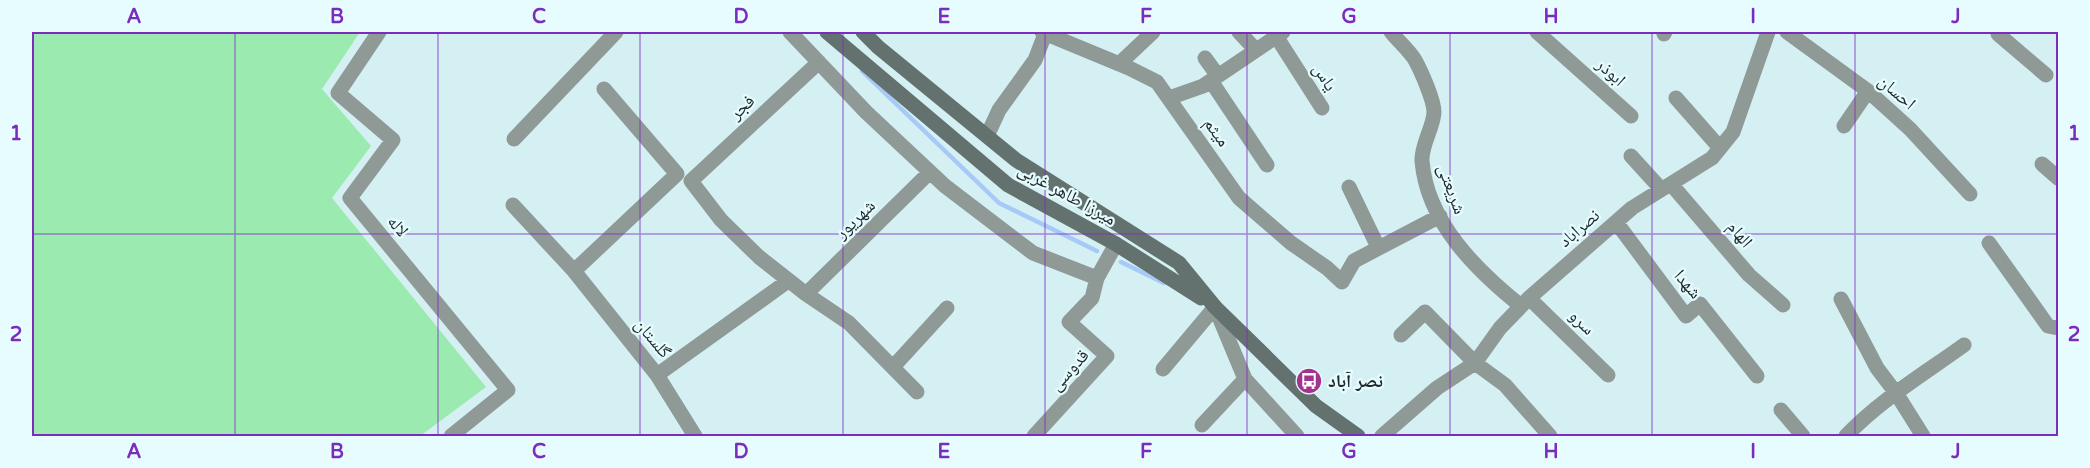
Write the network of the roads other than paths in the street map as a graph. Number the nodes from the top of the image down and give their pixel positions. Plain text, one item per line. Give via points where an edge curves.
1 (379, 32) edge
2 (616, 32) edge
3 (790, 32) edge
4 (827, 32) edge
5 (863, 32) edge
6 (1153, 32) edge
7 (1239, 32) edge
8 (1391, 32) edge
9 (1537, 32) edge
10 (1768, 32) edge
11 (1787, 32) edge
12 (1050, 34) edge
13 (1279, 34) edge
14 (2008, 36) edge
15 (1255, 50) junction
16 (1205, 58) dead end
17 (819, 62) junction
18 (1119, 64) junction
19 (2046, 75) dead end
20 (1214, 78) junction
21 (604, 90) dead end
22 (1868, 91) junction
23 (1169, 98) junction
24 (1676, 98) dead end
25 (1322, 108) dead end
26 (1631, 116) dead end
27 (1844, 126) dead end
28 (987, 136) junction
29 (514, 139) dead end
30 (1720, 148) junction
31 (1631, 156) dead end
32 (2042, 164) dead end
33 (1267, 165) dead end
34 (930, 172) junction
35 (2058, 178) edge
36 (1349, 187) dead end
37 (1666, 187) junction
38 (1970, 194) dead end
39 (513, 205) dead end
40 (1440, 216) junction
41 (1616, 222) junction
42 (1989, 243) dead end
43 (1116, 244) junction
44 (1378, 247) junction
45 (574, 272) junction
46 (1097, 278) junction
47 (789, 281) junction
48 (806, 294) junction
49 (1841, 299) dead end
50 (1525, 302) junction
51 (1783, 305) dead end
52 (1215, 307) junction
53 (947, 308) dead end
54 (2058, 328) edge
55 (1401, 335) dead end
56 (1964, 345) dead end
57 (1475, 363) junction
58 (893, 367) junction
59 (1163, 369) dead end
60 (657, 375) junction
61 (1608, 375) dead end
62 (1757, 376) dead end
63 (1245, 379) junction
64 (917, 392) dead end
65 (1896, 393) junction
66 (1780, 410) dead end
67 (1202, 425) dead end
68 (451, 436) edge
69 (695, 436) edge
70 (1035, 436) edge
71 (1297, 436) edge
72 (1358, 436) edge
73 (1382, 436) edge
74 (1550, 436) edge
75 (1803, 436) edge
76 (1846, 436) edge
77 (1923, 436) edge

1 - 68 street, لاله via 338,93 393,140 350,198 508,390
2 - 29 street
3 - 17 street
4 - 43 main road, میرزا طاهر غربی via 1008,185
5 - 28 main road, میرزا طاهر غربی
6 - 18 street
7 - 15 street
8 - 40 street, شریعتی via 1414,59 1434,112 1422,160
9 - 26 street, ابوذر
10 - 30 street, نصراباد via 1733,132
11 - 22 street, احسان
12 - 18 street, میثم
12 - 28 street via 999,110
13 - 15 street
13 - 25 street, یاس
14 - 19 street
15 - 20 street
16 - 20 street
17 - 34 street
17 - 47 street, فجر via 691,181 721,220
18 - 23 street, میثم via 1157,82
20 - 23 street
20 - 33 street
21 - 45 street via 676,174
22 - 27 street
22 - 38 street, احسان via 1910,129
23 - 44 street, میثم via 1239,198 1342,282 1354,261
24 - 30 street
28 - 52 main road, میرزا طاهر غربی via 1016,160 1179,263
30 - 37 street, نصراباد via 1712,158
31 - 37 street, الهام
32 - 35 street
34 - 46 street via 1033,254
34 - 48 street, شهریور
36 - 44 street
37 - 41 street, نصراباد
37 - 51 street, الهام
39 - 45 street, گلستان
40 - 44 street
40 - 50 street, شریعتی via 1466,254 1495,285
41 - 50 street, نصراباد
41 - 62 street, شهدا via 1686,316 1700,304
42 - 54 street via 2048,326
43 - 46 street, قدوسی
43 - 52 main road, میرزا طاهر غربی
45 - 60 street, گلستان
46 - 70 street, قدوسی via 1092,298 1069,322 1107,356
47 - 48 street
47 - 60 street, گلستان
48 - 58 street via 849,323
49 - 65 street via 1877,368
50 - 57 street, نصراباد
50 - 61 street, سرو
52 - 59 street
52 - 63 street
52 - 72 main road, میرزا طاهر غربی via 1316,406
53 - 58 street
55 - 57 street via 1425,312
56 - 65 street
57 - 73 street, نصراباد via 1437,388
57 - 74 street via 1505,385
58 - 64 street
60 - 69 street
63 - 67 street
63 - 71 street
65 - 76 street
65 - 77 street
66 - 75 street

